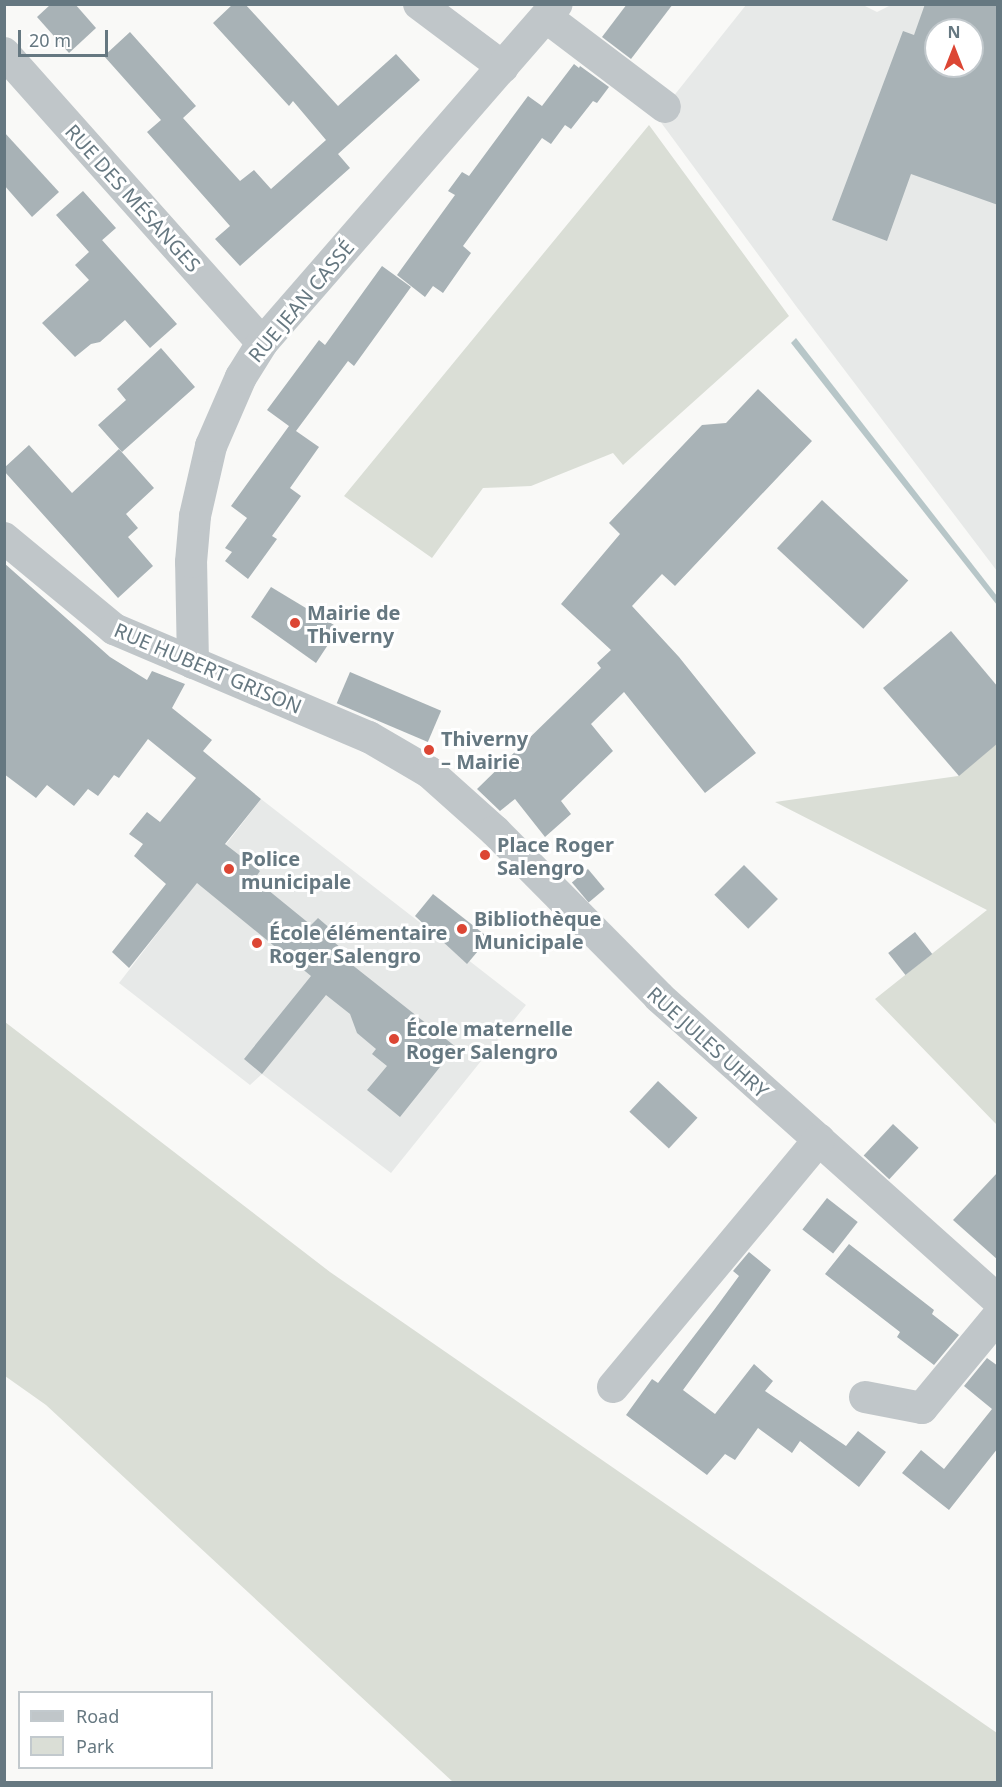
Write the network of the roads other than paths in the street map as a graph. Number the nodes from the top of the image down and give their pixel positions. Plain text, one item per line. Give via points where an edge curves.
1 (418, 4) edge
2 (551, 11) edge
3 (4, 53) edge
4 (503, 67) junction
5 (664, 107) dead end
6 (262, 343) junction
7 (4, 538) edge
8 (193, 663) junction
9 (429, 772) joint
10 (819, 1140) junction
11 (998, 1300) edge
12 (998, 1316) edge
13 (613, 1387) dead end
14 (865, 1397) dead end

1 - 4 street
2 - 4 street, RUE JEAN CASSÉ
2 - 5 street
3 - 6 street, RUE DES MÉSANGES
4 - 6 street, RUE JEAN CASSÉ
6 - 8 street, RUE JEAN CASSÉ via 220,421 199,491 192,550
7 - 8 street, RUE HUBERT GRISON via 111,627
8 - 9 street, RUE HUBERT GRISON via 369,737
9 - 10 street, RUE JULES UHRY via 495,831 645,984
10 - 11 street, RUE JULES UHRY
10 - 13 street
12 - 14 street via 922,1408

